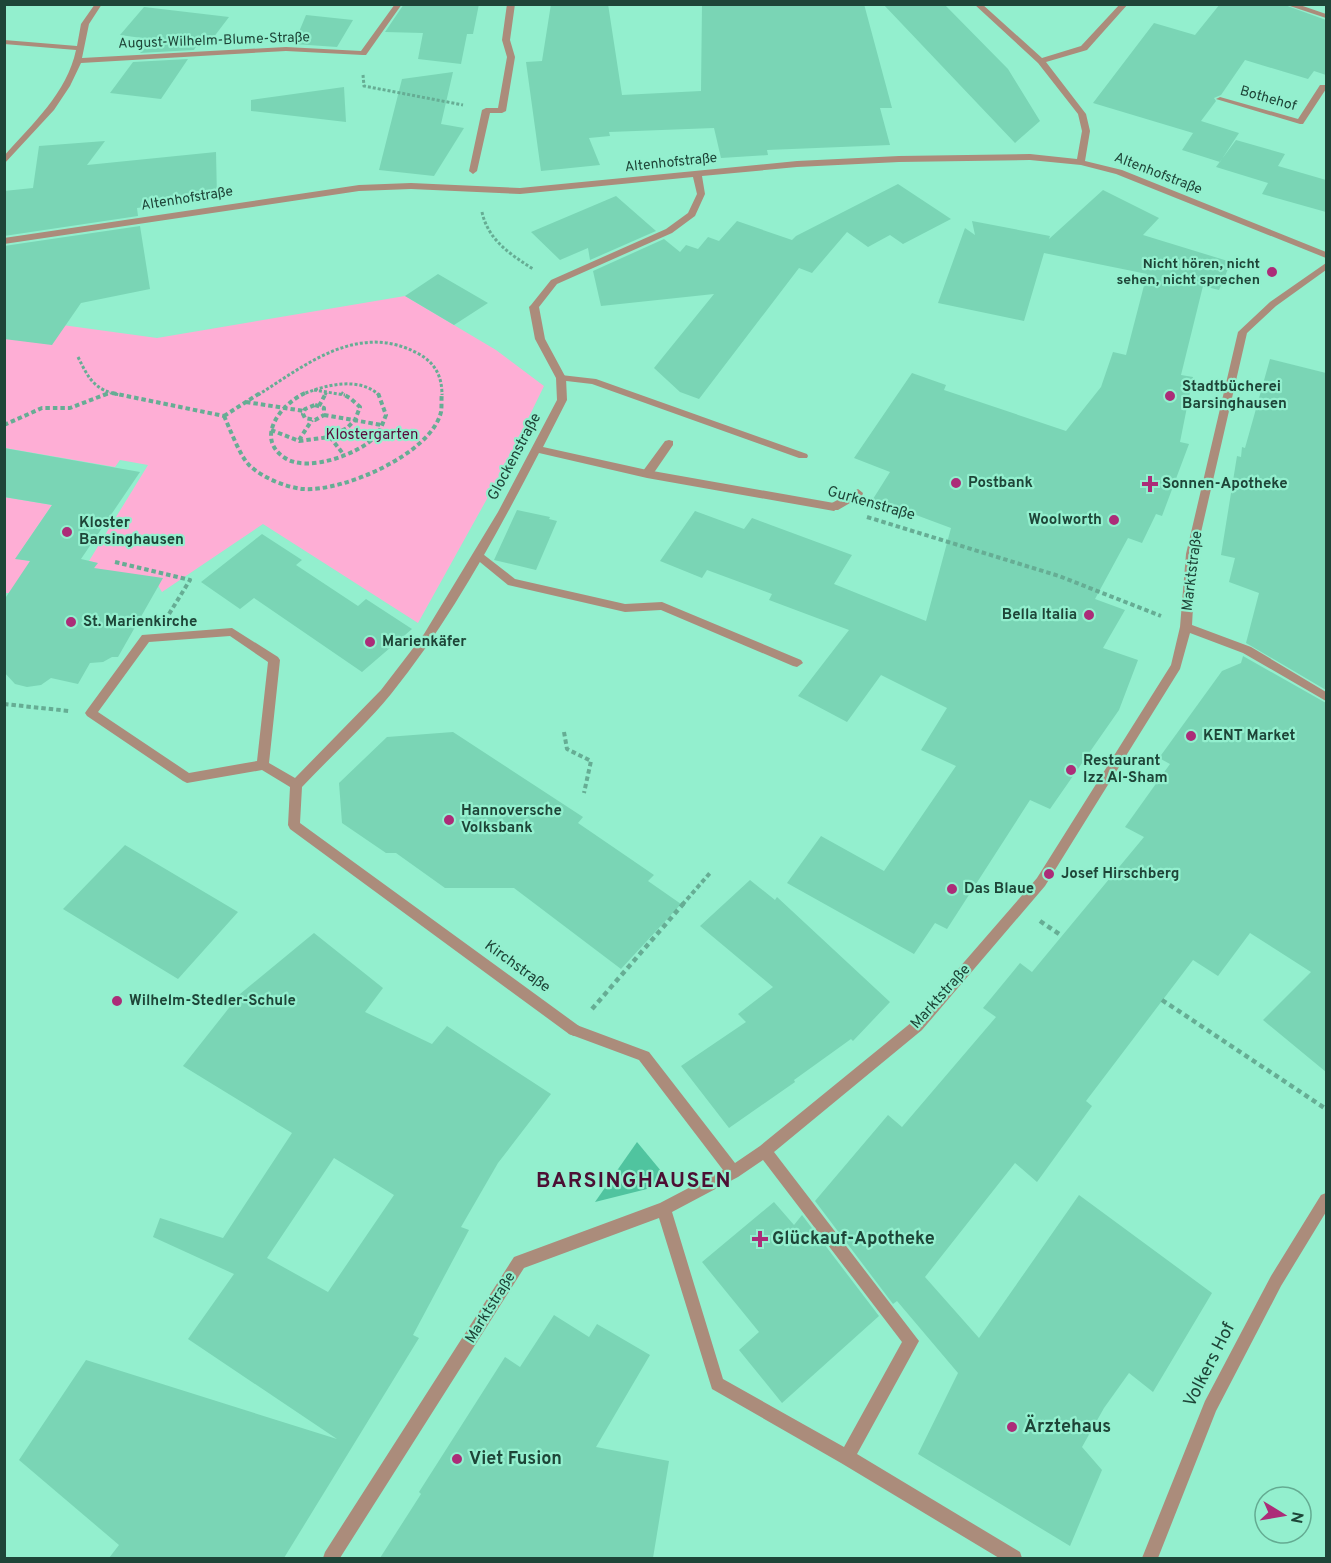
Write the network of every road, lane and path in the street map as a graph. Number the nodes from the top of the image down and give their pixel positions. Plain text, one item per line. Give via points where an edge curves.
1 (99, 4) edge
2 (399, 4) edge
3 (511, 4) edge
4 (976, 4) edge
5 (1125, 4) edge
6 (1287, 4) edge
7 (1326, 16) edge
8 (4, 42) edge
9 (78, 48) junction
10 (363, 53) junction
11 (77, 61) junction
12 (1041, 61) junction
13 (1326, 87) edge
14 (1220, 99) dead end
15 (486, 110) junction
16 (4, 162) edge
17 (1081, 162) junction
18 (473, 171) dead end
19 (697, 174) junction
20 (483, 222) dead end
21 (4, 242) edge
22 (1326, 255) edge
23 (1326, 266) edge
24 (554, 282) junction
25 (78, 357) dead end
26 (561, 378) junction
27 (310, 390) junction
28 (327, 391) junction
29 (110, 393) junction
30 (246, 402) junction
31 (319, 406) junction
32 (281, 408) junction
33 (304, 411) junction
34 (224, 416) junction
35 (324, 416) junction
36 (312, 420) junction
37 (355, 420) junction
38 (4, 425) edge
39 (382, 425) junction
40 (270, 429) junction
41 (330, 437) junction
42 (299, 441) junction
43 (669, 443) dead end
44 (537, 449) junction
45 (344, 455) junction
46 (803, 456) dead end
47 (647, 474) junction
48 (858, 493) dead end
49 (834, 507) junction
50 (479, 555) junction
51 (115, 562) dead end
52 (1186, 627) junction
53 (154, 637) junction
54 (797, 663) dead end
55 (1326, 697) edge
56 (4, 704) edge
57 (91, 714) junction
58 (564, 732) dead end
59 (263, 765) junction
60 (296, 785) junction
61 (584, 793) dead end
62 (710, 873) dead end
63 (1162, 1000) dead end
64 (574, 1030) junction
65 (1326, 1109) edge
66 (765, 1151) junction
67 (733, 1172) junction
68 (1326, 1200) edge
69 (664, 1209) junction
70 (847, 1457) junction
71 (331, 1558) edge
72 (1014, 1558) edge
73 (1150, 1558) edge

1 - 9 street via 85,24
2 - 10 street
3 - 15 street via 506,40 511,57 502,111
4 - 12 street
5 - 12 street via 1084,48
6 - 7 street
8 - 9 street
9 - 11 street
10 - 11 street, August-Wilhelm-Blume-Straße via 286,49
10 - 15 path via 363,86
11 - 16 street via 51,108
12 - 17 street via 1082,114 1086,131
13 - 14 street, Bothehof via 1300,122
15 - 18 street
17 - 19 street, Altenhofstraße via 1030,157 899,159
17 - 22 street, Altenhofstraße via 1119,172
19 - 21 street, Altenhofstraße via 520,191 359,188
19 - 24 street via 701,194 692,214 669,231
20 - 24 path via 506,251
23 - 52 street, Marktstraße via 1273,304 1243,332 1191,554
24 - 26 street via 534,307 540,339
25 - 29 path via 90,382
26 - 44 street, Glockenstraße via 562,400
26 - 46 street via 593,381
27 - 28 path
27 - 32 path
27 - 39 path via 334,384 362,386 378,393 386,415
28 - 31 path
28 - 37 path via 352,398 360,407
29 - 34 path
29 - 38 path via 70,408 42,408
30 - 32 path
30 - 34 path
30 - 34 path via 334,349 365,342 410,349 430,360 442,381 441,413 421,444 383,468 348,483 304,489 273,481 248,464
31 - 33 path
31 - 35 path via 324,408
32 - 33 path
32 - 40 path
33 - 36 path via 305,418
35 - 36 path
35 - 37 path
36 - 42 path
37 - 39 path
37 - 41 path
39 - 45 path via 377,435
40 - 42 path
40 - 45 path via 275,449 290,461 323,463
41 - 42 path
41 - 45 path
43 - 47 street
44 - 47 street, Gurkenstraße
44 - 50 street, Glockenstraße
47 - 49 street, Gurkenstraße
48 - 49 street
49 - 52 path, Gurkenstraße via 1059,576
50 - 54 street via 512,582 625,608 662,606
50 - 60 street, Glockenstraße via 428,637 385,693
51 - 53 path via 190,580
52 - 55 street via 1247,650
52 - 66 street, Marktstraße via 1176,666 1041,882 917,1026
53 - 57 street via 146,638
53 - 59 street via 232,632 274,660
56 - 57 path
57 - 59 street via 187,778
58 - 61 path via 567,749 591,761
59 - 60 street
60 - 64 street, Kirchstraße via 294,825
62 - 64 path
63 - 65 path
64 - 67 street, Kirchstraße via 644,1056
66 - 67 street, Marktstraße
66 - 70 street via 911,1341
67 - 69 street, Marktstraße
68 - 73 street, Volkers Hof via 1276,1281 1210,1406
69 - 70 street via 717,1384
69 - 71 street, Marktstraße via 519,1262
70 - 72 street

